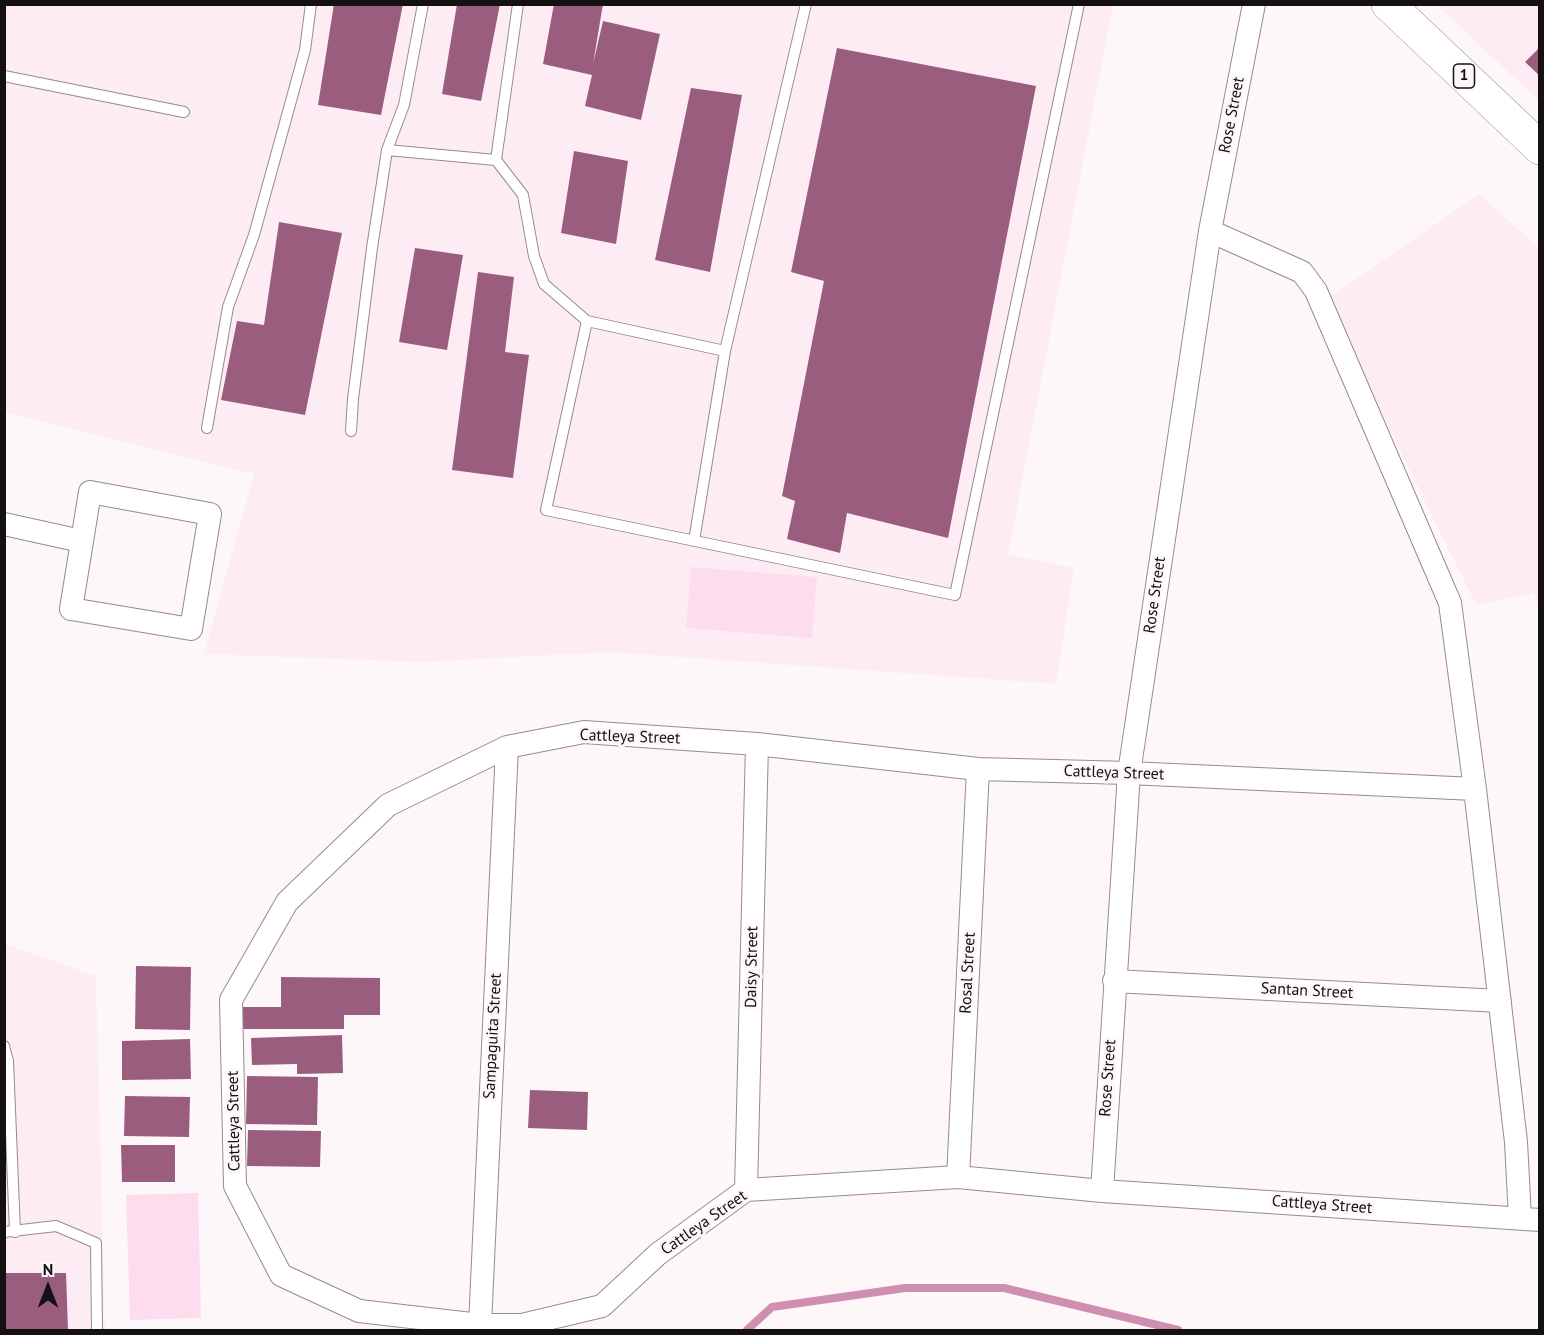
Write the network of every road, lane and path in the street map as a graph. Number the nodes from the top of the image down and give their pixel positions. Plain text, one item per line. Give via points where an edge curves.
1 (311, 4) edge
2 (423, 4) edge
3 (518, 4) edge
4 (806, 4) edge
5 (1079, 4) edge
6 (1254, 4) edge
7 (1388, 4) edge
8 (4, 76) edge
9 (184, 112) dead end
10 (1539, 148) edge
11 (387, 150) junction
12 (496, 160) junction
13 (1210, 231) junction
14 (587, 321) junction
15 (725, 351) junction
16 (207, 428) dead end
17 (351, 431) dead end
18 (4, 524) edge
19 (81, 541) junction
20 (694, 541) junction
21 (757, 744) junction
22 (507, 747) junction
23 (978, 770) junction
24 (1129, 773) junction
25 (1475, 789) junction
26 (1114, 981) junction
27 (1500, 1001) junction
28 (4, 1046) edge
29 (958, 1177) junction
30 (746, 1190) junction
31 (1101, 1191) junction
32 (1530, 1219) edge
33 (10, 1232) edge
34 (480, 1324) junction
35 (96, 1330) edge

1 - 16 lane via 305,50 258,223 228,307
2 - 11 lane via 404,105
3 - 12 lane
4 - 15 lane
5 - 20 lane via 955,595
6 - 13 street, Rose Street
7 - 10 highway, 1
8 - 9 lane
11 - 12 lane
11 - 17 lane
12 - 14 lane via 523,195 534,256 544,284
13 - 24 street, Rose Street
13 - 25 street via 1302,272 1316,291 1450,603
14 - 15 lane
14 - 20 lane via 546,510
15 - 20 lane
18 - 19 street
19 - 19 street via 71,609 191,629 210,514 90,492
21 - 22 street, Cattleya Street via 584,732
21 - 23 street, Cattleya Street
21 - 30 street, Daisy Street
22 - 34 street, Sampaguita Street
22 - 34 street, Cattleya Street via 388,805 287,902 231,1000 235,1186 281,1275 359,1311
23 - 24 street, Cattleya Street
23 - 29 street, Rosal Street
24 - 25 street, Cattleya Street
24 - 26 street, Rose Street
25 - 27 street
26 - 27 street, Santan Street
26 - 31 street, Rose Street
27 - 32 street via 1516,1142
28 - 33 lane via 8,1061
29 - 30 street, Cattleya Street
29 - 31 street, Cattleya Street
30 - 34 street, Cattleya Street via 658,1254 602,1306 522,1324
31 - 32 street, Cattleya Street
33 - 35 lane via 56,1226 96,1243

